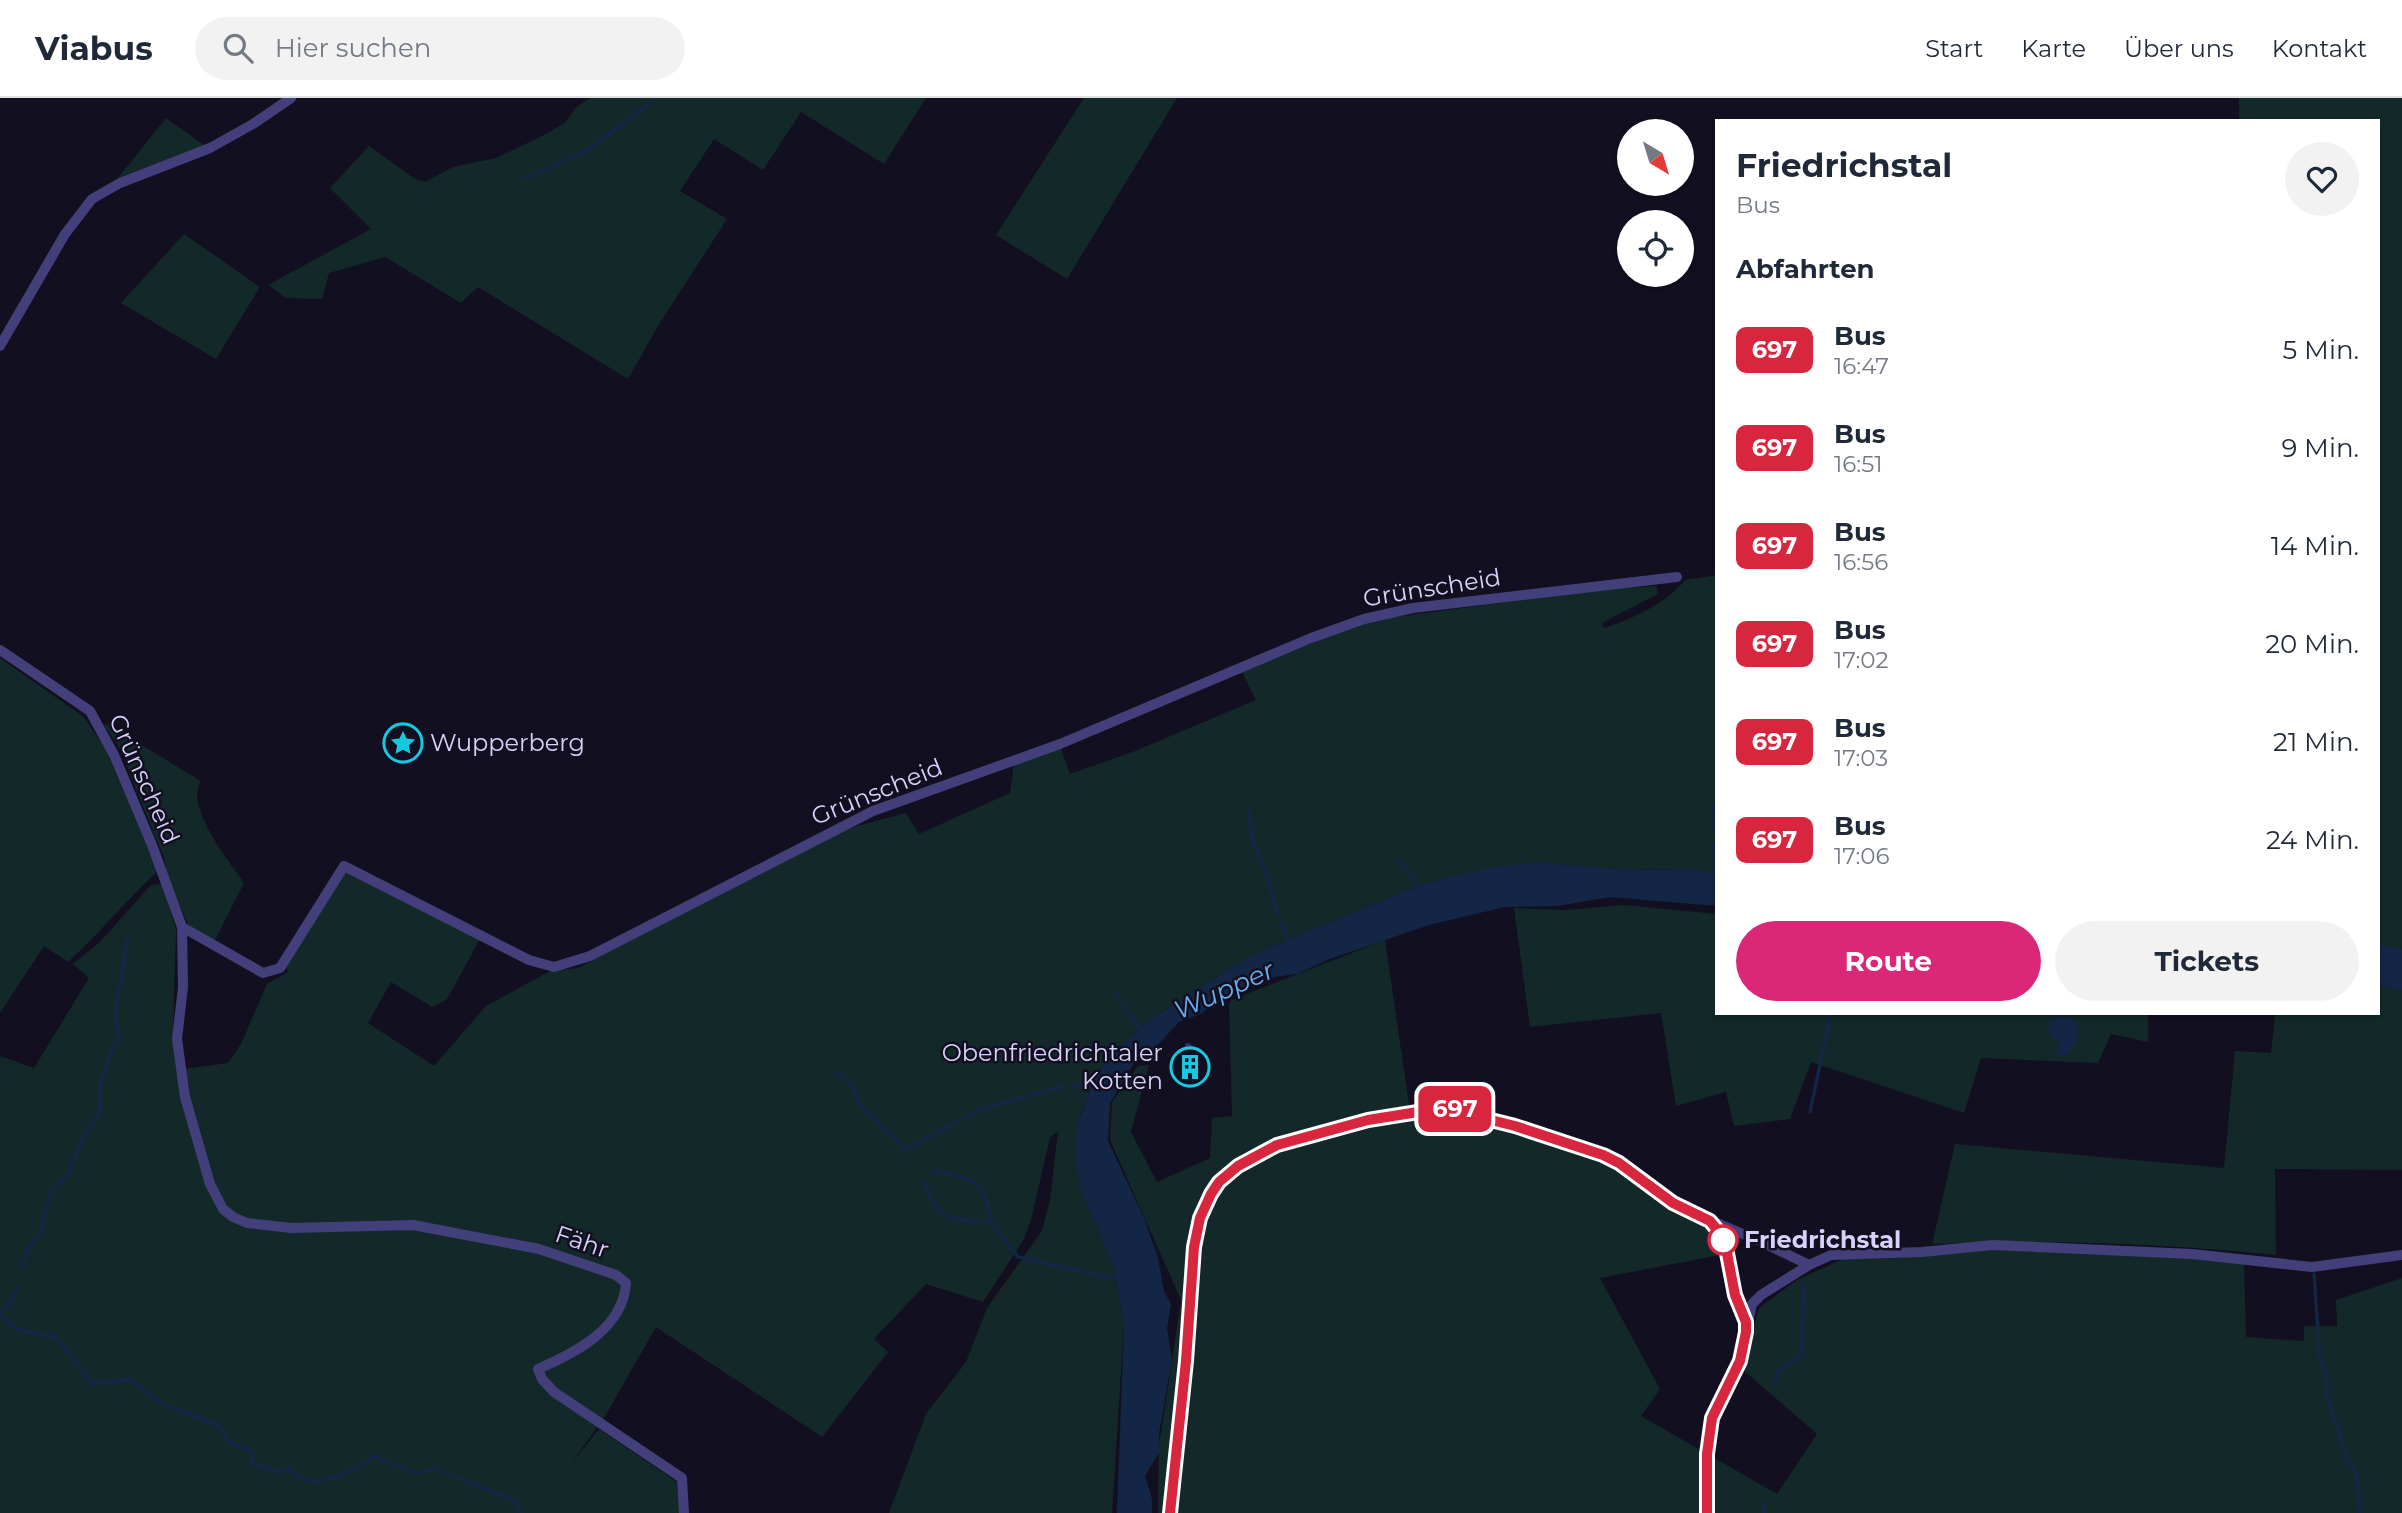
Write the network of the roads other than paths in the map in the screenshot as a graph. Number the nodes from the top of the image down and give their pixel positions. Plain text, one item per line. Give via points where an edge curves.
1 (291, 98) edge
2 (0, 346) edge
3 (1677, 577) dead end
4 (0, 650) edge
5 (182, 927) junction
6 (223, 1209) joint
7 (1710, 1221) junction
8 (2402, 1255) edge
9 (1809, 1265) junction
10 (1746, 1322) junction
11 (684, 1513) edge
12 (1170, 1513) edge
13 (1707, 1513) edge

1 - 2 street via 210,148 120,183 92,199 65,234
3 - 5 street, Grünscheid via 1413,608 1364,619 1060,744 873,811 601,951 554,967 529,960 344,866 280,968 263,973
4 - 5 street, Grünscheid via 90,711 114,755
5 - 6 street, Grünscheid via 183,987 177,1039 185,1097 210,1184
6 - 11 street, Fähr via 247,1223 290,1228 413,1225 539,1249 616,1275 626,1283 625,1295 595,1338 538,1368 554,1392 682,1478
7 - 9 street
7 - 10 street via 1726,1248 1735,1295
7 - 12 street via 1673,1203 1603,1155 1443,1108 1368,1120 1277,1145 1248,1159 1219,1182 1197,1230
8 - 9 street via 2312,1267 2192,1254 1976,1245 1838,1254
9 - 10 street via 1754,1301
10 - 13 street via 1740,1361 1712,1418

